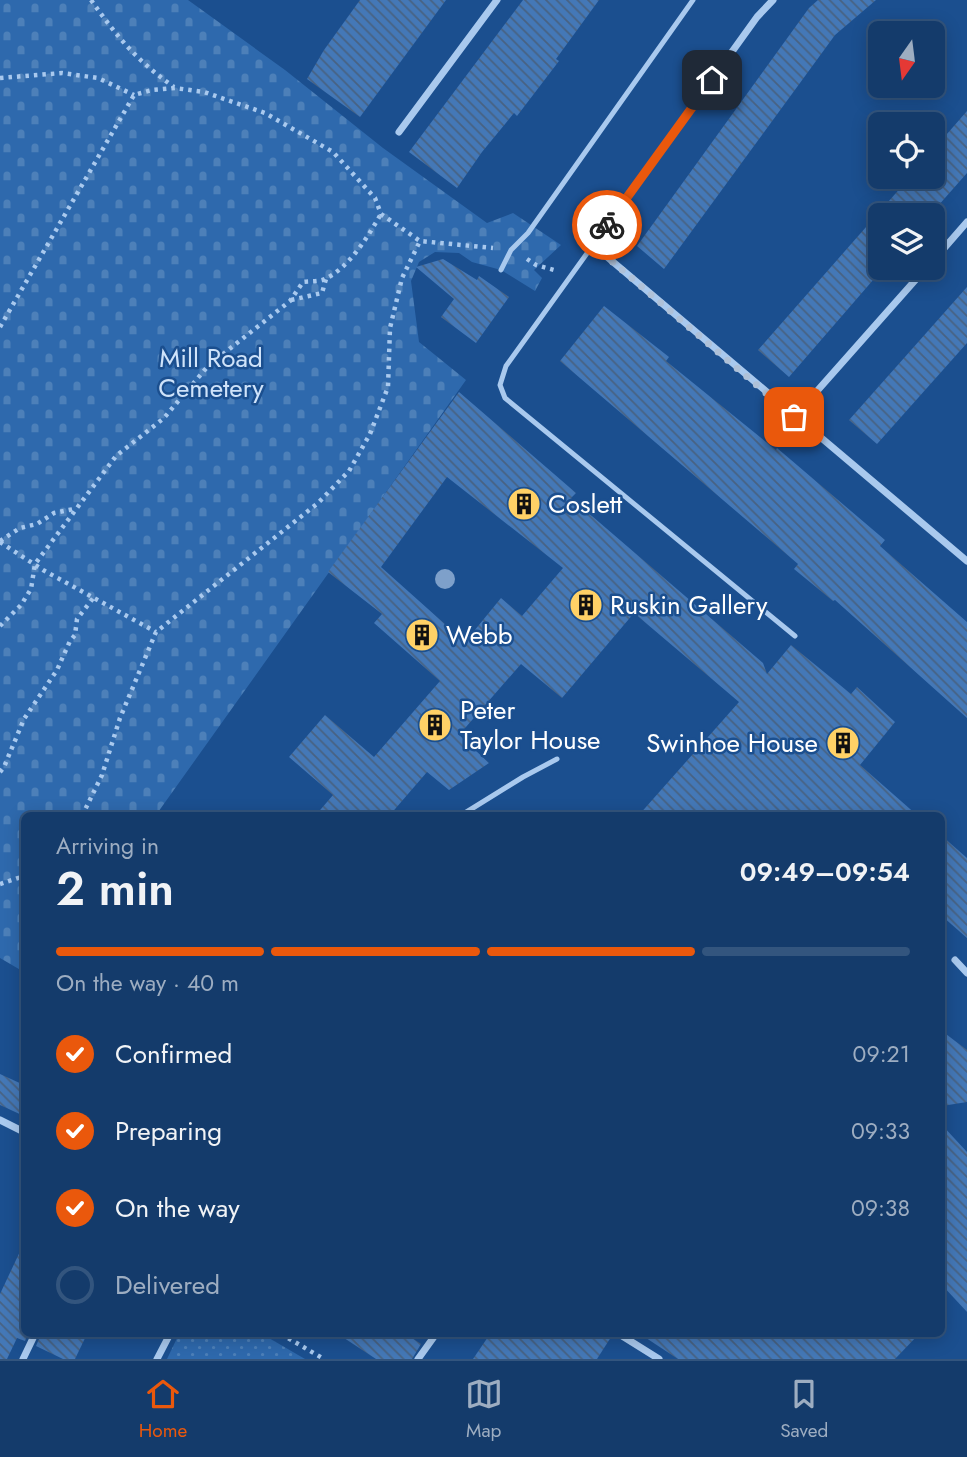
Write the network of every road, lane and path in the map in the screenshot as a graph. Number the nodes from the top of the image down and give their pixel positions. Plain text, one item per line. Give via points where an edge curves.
1 (91, 0) edge
2 (497, 0) edge
3 (693, 0) edge
4 (773, 0) edge
5 (0, 78) edge
6 (175, 88) junction
7 (134, 95) junction
8 (399, 132) dead end
9 (381, 214) junction
10 (967, 222) edge
11 (420, 241) junction
12 (593, 245) junction
13 (945, 247) edge
14 (511, 250) junction
15 (501, 270) dead end
16 (327, 278) junction
17 (915, 280) edge
18 (290, 301) junction
19 (0, 327) edge
20 (794, 417) junction
21 (74, 509) junction
22 (0, 541) edge
23 (967, 561) edge
24 (36, 564) junction
25 (94, 597) junction
26 (0, 625) edge
27 (156, 632) junction
28 (794, 636) dead end
29 (557, 759) dead end
30 (0, 772) edge
31 (84, 812) edge
32 (466, 812) edge
33 (21, 877) edge
34 (0, 884) edge
35 (955, 960) dead end
36 (967, 973) edge
37 (0, 1120) edge
38 (21, 1130) edge
39 (34, 1337) edge
40 (168, 1337) edge
41 (286, 1337) edge
42 (434, 1337) edge
43 (625, 1337) edge
44 (24, 1357) edge
45 (33, 1359) edge
46 (157, 1359) edge
47 (324, 1359) edge
48 (418, 1359) edge
49 (659, 1359) edge

1 - 6 path via 144,65
2 - 8 street
3 - 14 lane via 528,233
4 - 12 street
5 - 7 path via 62,73 98,78
6 - 7 path
6 - 9 path via 204,92 265,113 333,152 375,198
7 - 19 path
9 - 11 path
9 - 16 path via 344,264
10 - 13 street
11 - 14 path
11 - 27 path via 402,278 390,328 388,387 349,471 318,503
12 - 20 street
12 - 28 lane via 506,366 500,385 505,398
14 - 15 lane
16 - 18 path via 303,282
16 - 18 path via 323,293
17 - 20 street
18 - 21 path via 208,366 164,418 116,456
20 - 23 street
21 - 22 path via 54,513
21 - 24 path
22 - 24 path
24 - 25 path
24 - 26 path via 31,589
25 - 27 path
25 - 30 path via 77,619 75,635 24,719
27 - 31 path
29 - 32 lane
33 - 34 path
35 - 36 street
37 - 38 street
39 - 44 street
40 - 46 street
41 - 47 path
42 - 48 street
43 - 49 street
44 - 45 street

